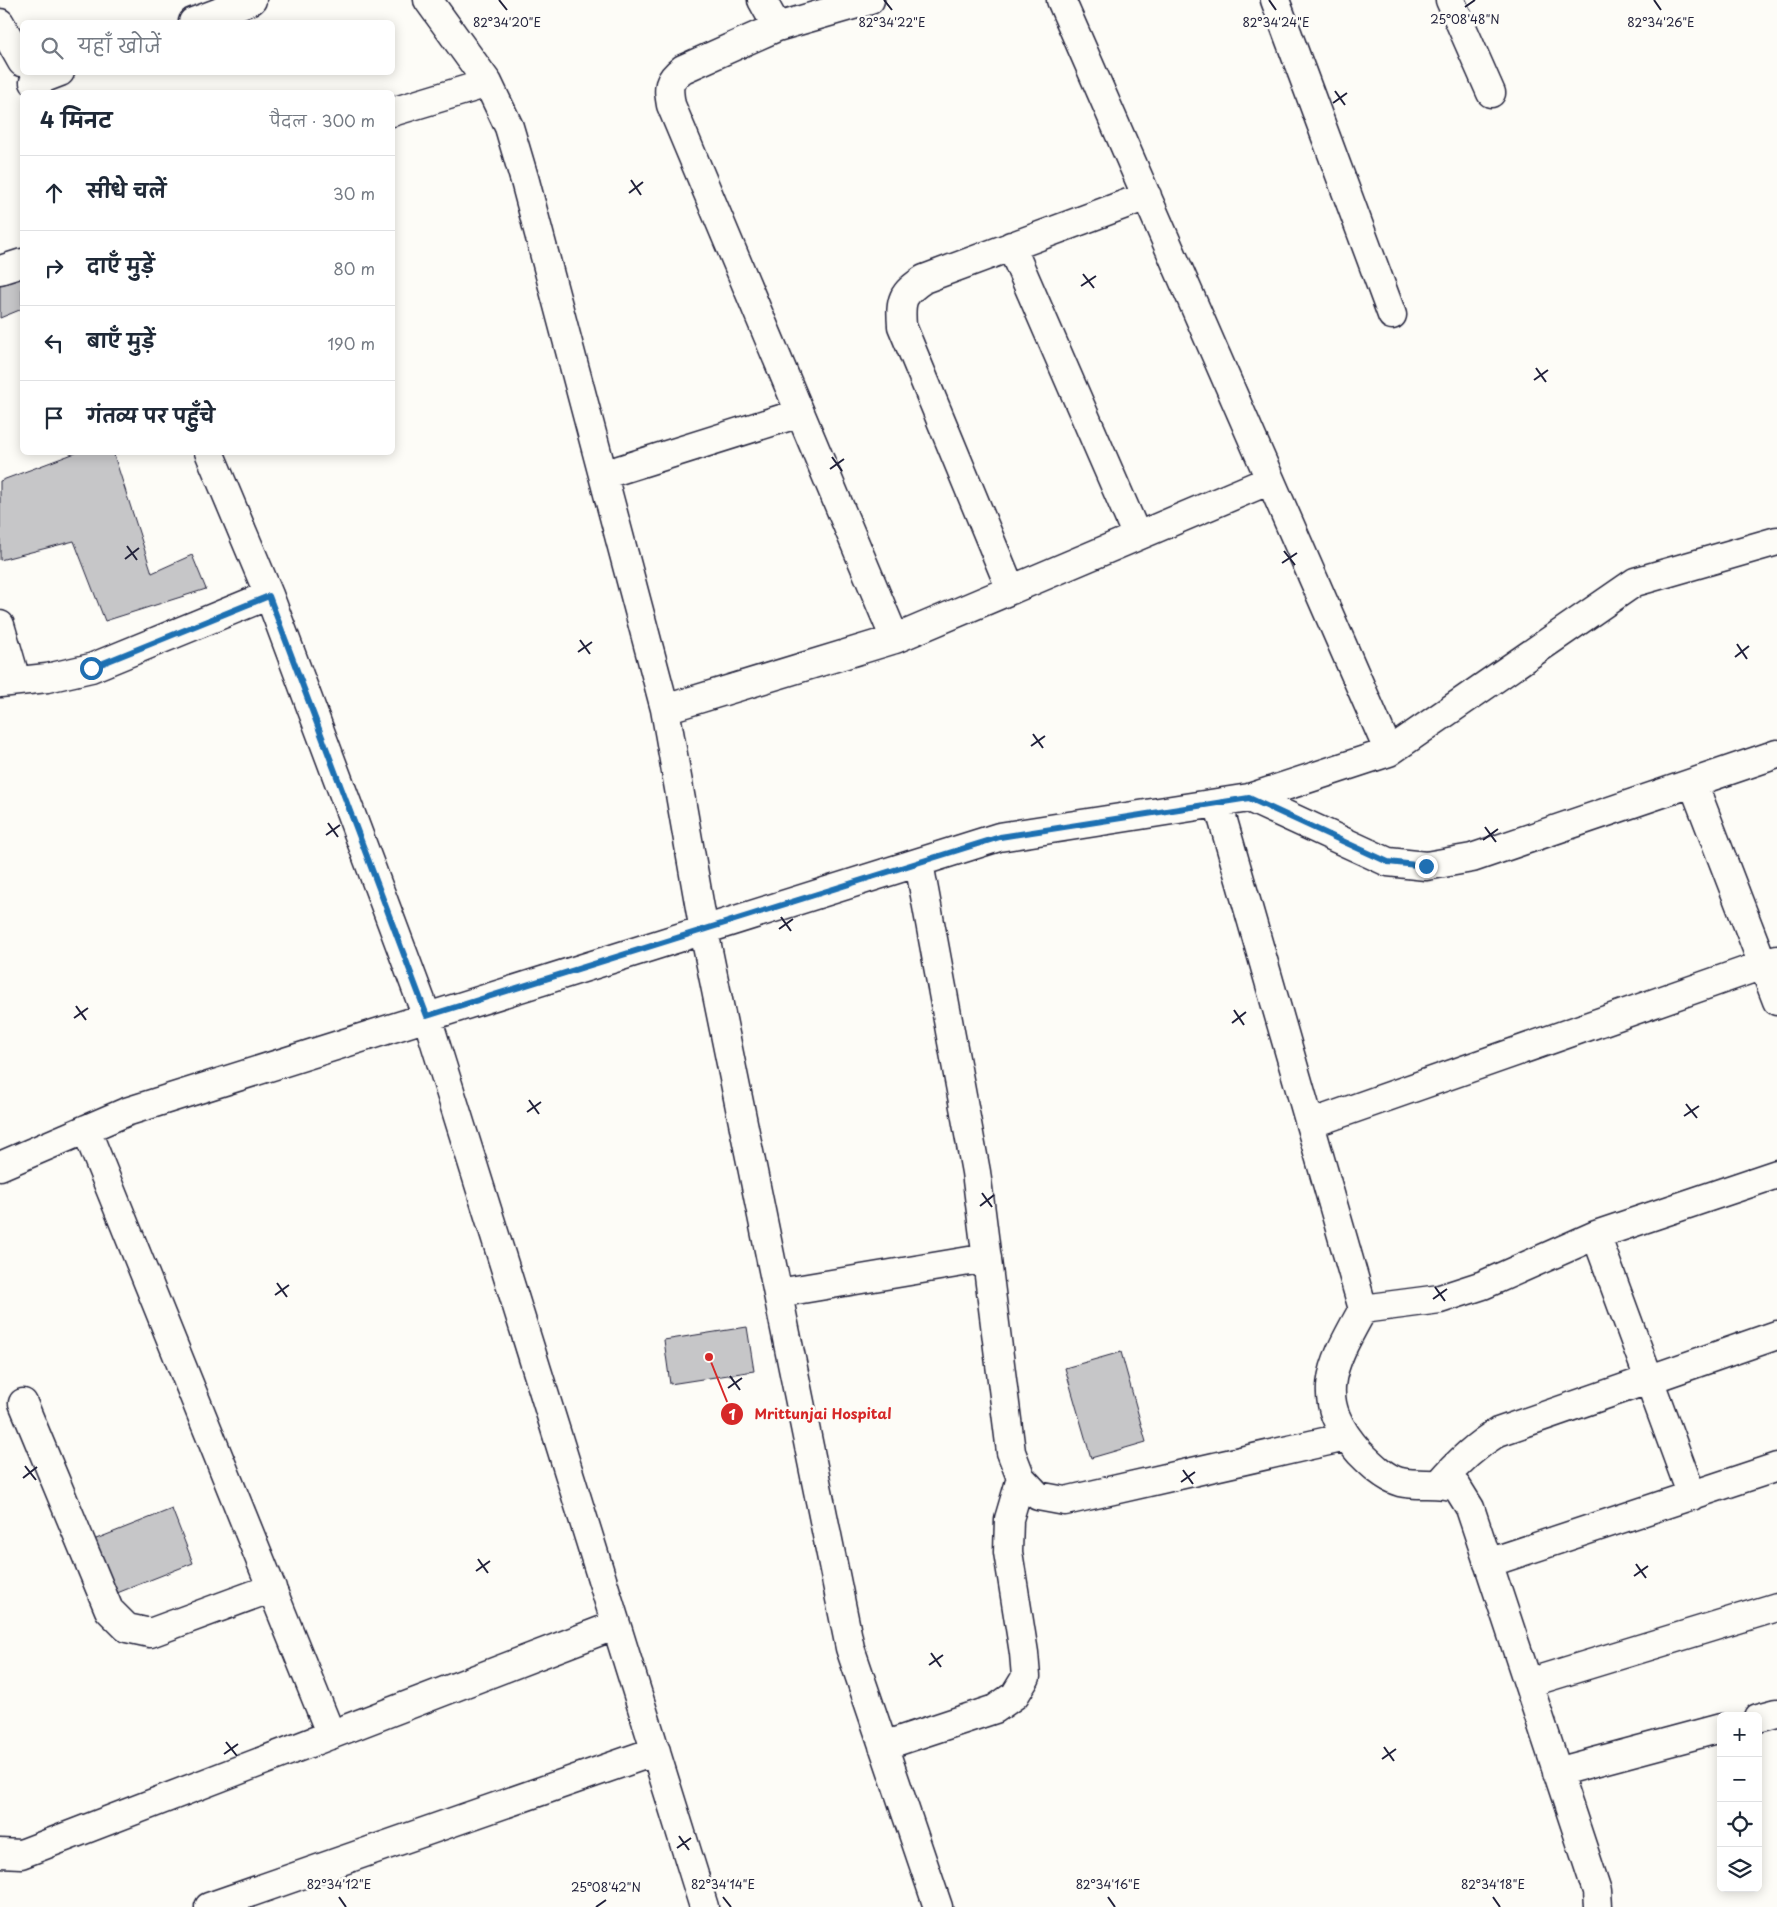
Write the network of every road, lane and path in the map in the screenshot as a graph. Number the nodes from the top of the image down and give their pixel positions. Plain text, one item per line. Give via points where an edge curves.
1 (252, 0) edge
2 (428, 0) edge
3 (762, 0) edge
4 (870, 0) edge
5 (1061, 0) edge
6 (1275, 0) edge
7 (1450, 0) edge
8 (198, 20) edge
9 (0, 23) edge
10 (777, 27) junction
11 (20, 58) edge
12 (488, 84) junction
13 (1491, 93) dead end
14 (395, 111) edge
15 (1147, 196) junction
16 (1011, 246) junction
17 (20, 264) edge
18 (0, 270) edge
19 (1392, 315) dead end
20 (800, 413) junction
21 (210, 455) edge
22 (603, 475) junction
23 (1270, 480) junction
24 (1137, 536) junction
25 (1777, 541) edge
26 (1011, 590) junction
27 (269, 596) junction
28 (0, 625) edge
29 (896, 639) junction
30 (8, 681) edge
31 (665, 709) junction
32 (1389, 752) junction
33 (1777, 754) edge
34 (1693, 783) junction
35 (1249, 798) junction
36 (1218, 803) junction
37 (919, 863) junction
38 (704, 930) junction
39 (1770, 962) edge
40 (1777, 1000) edge
41 (427, 1016) junction
42 (1310, 1124) junction
43 (86, 1129) junction
44 (0, 1166) edge
45 (1777, 1174) edge
46 (1596, 1235) junction
47 (987, 1258) junction
48 (778, 1294) junction
49 (1363, 1309) junction
50 (1777, 1335) edge
51 (1648, 1380) junction
52 (23, 1403) dead end
53 (1346, 1437) junction
54 (1777, 1467) edge
55 (1021, 1478) junction
56 (1440, 1483) junction
57 (1692, 1496) junction
58 (1488, 1563) junction
59 (272, 1588) junction
60 (1777, 1608) edge
61 (616, 1625) junction
62 (1528, 1683) junction
63 (1777, 1713) edge
64 (1762, 1717) edge
65 (1717, 1729) edge
66 (331, 1735) junction
67 (883, 1746) junction
68 (656, 1751) junction
69 (1557, 1772) junction
70 (0, 1853) edge
71 (209, 1907) edge
72 (704, 1907) edge
73 (938, 1907) edge
74 (1598, 1907) edge

1 - 8 street
2 - 12 street
3 - 10 street
4 - 10 street
5 - 15 street
6 - 19 street
7 - 13 street
9 - 11 street
10 - 20 street via 683,69 673,77 669,88 671,105
12 - 14 street
12 - 22 street via 508,127 526,181
15 - 16 street
15 - 23 street
16 - 24 street
16 - 26 street via 924,279 907,291 900,306 902,326
17 - 18 street
20 - 22 street
20 - 29 street
21 - 27 street
22 - 31 street
23 - 24 street
23 - 32 street
24 - 26 street
25 - 32 street via 1635,582
26 - 29 street
27 - 30 street via 91,668 47,678
27 - 41 street
28 - 30 street
29 - 31 street
31 - 38 street
32 - 35 street
33 - 34 street
34 - 35 street via 1472,858 1426,866 1388,862
34 - 39 street
35 - 36 street
36 - 37 street via 1000,837
36 - 42 street
37 - 38 street
37 - 47 street via 976,1172
38 - 41 street
38 - 48 street
39 - 40 street
39 - 42 street
41 - 43 street via 126,1112
41 - 61 street
42 - 49 street
43 - 44 street
43 - 59 street
45 - 46 street
46 - 49 street via 1484,1285 1449,1296
46 - 51 street
47 - 48 street
47 - 55 street via 1012,1452
48 - 67 street via 850,1648
49 - 53 street via 1340,1351 1330,1382 1333,1409
50 - 51 street
51 - 56 street via 1498,1432 1478,1444
51 - 57 street
52 - 59 street via 109,1610 127,1628 150,1633
53 - 55 street via 1065,1501 1038,1496
53 - 56 street via 1373,1467 1399,1482
54 - 57 street
55 - 67 street via 1009,1519 1008,1552 1026,1677 1015,1695 995,1709
56 - 58 street via 1456,1487 1470,1508
57 - 58 street
58 - 62 street
59 - 66 street
60 - 62 street
61 - 66 street
61 - 68 street
62 - 69 street
63 - 64 street
65 - 69 street
66 - 70 street via 21,1854
67 - 73 street
68 - 71 street
68 - 72 street
69 - 74 street via 1597,1891

